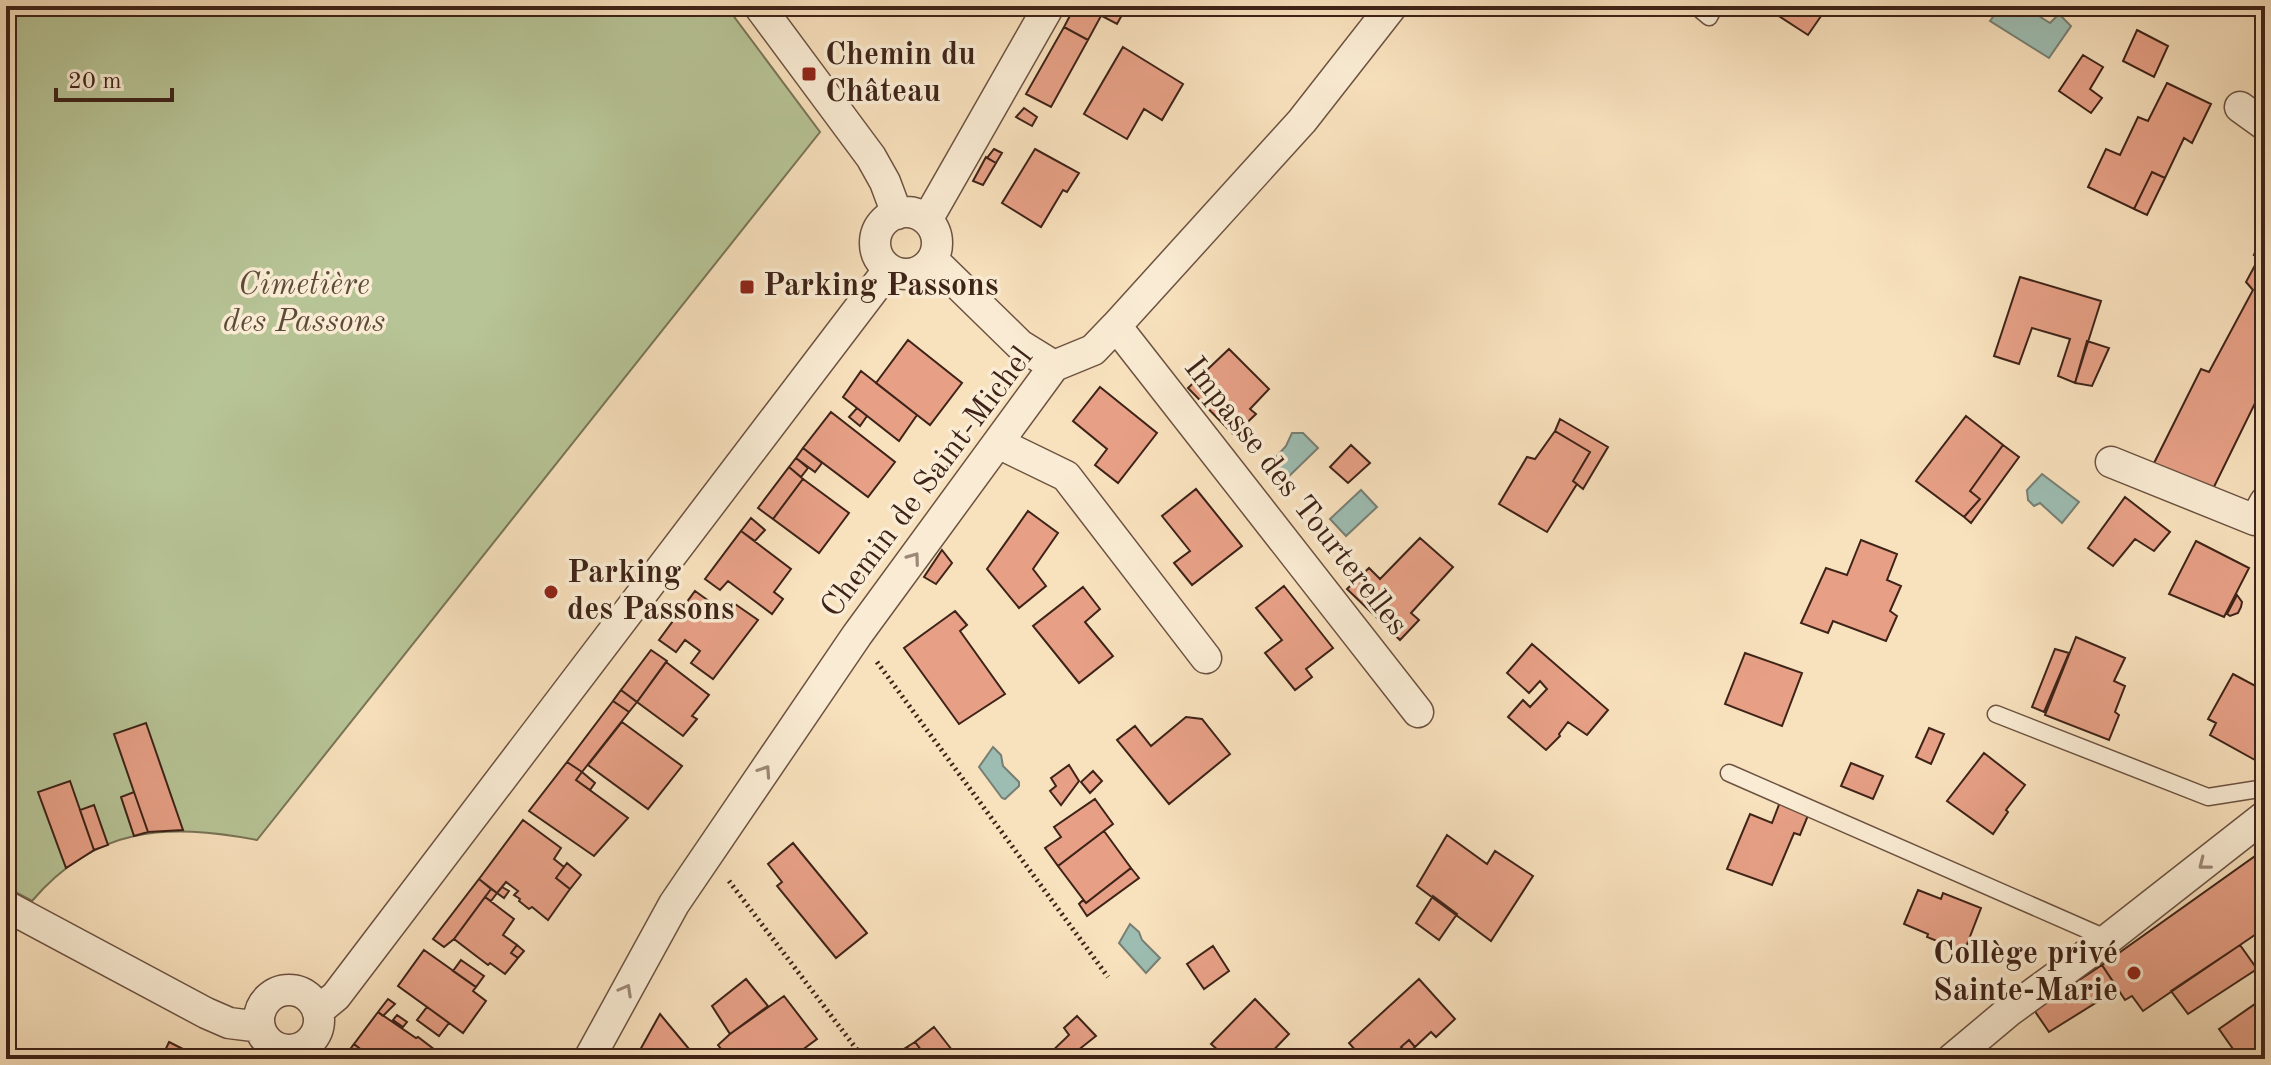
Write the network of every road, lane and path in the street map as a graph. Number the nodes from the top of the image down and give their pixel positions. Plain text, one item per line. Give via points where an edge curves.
1 (759, 6) edge
2 (1049, 6) edge
3 (1392, 6) edge
4 (1696, 6) edge
5 (1715, 6) edge
6 (2240, 107) dead end
7 (2265, 125) edge
8 (897, 214) junction
9 (927, 220) junction
10 (933, 260) junction
11 (889, 269) junction
12 (1116, 326) junction
13 (1054, 366) junction
14 (998, 443) junction
15 (2111, 462) dead end
16 (2265, 502) edge
17 (857, 635) junction
18 (1206, 658) dead end
19 (1418, 712) dead end
20 (1996, 714) dead end
21 (1729, 773) dead end
22 (2265, 788) edge
23 (2265, 816) edge
24 (709, 853) junction
25 (6, 906) edge
26 (2108, 939) junction
27 (1108, 977) dead end
28 (318, 1011) junction
29 (260, 1027) junction
30 (305, 1053) edge
31 (589, 1059) edge
32 (864, 1059) edge
33 (1952, 1059) edge

1 - 8 street via 871,157
2 - 9 street
3 - 12 street, Chemin de Saint-Michel via 1302,121
4 - 5 lane via 1709,17
6 - 7 street
8 - 9 street via 912,212
8 - 11 street via 883,222 876,237 876,253
9 - 10 street via 938,241
10 - 11 street via 918,272
10 - 13 street via 1020,345
11 - 28 street via 336,996
12 - 13 street, Chemin de Saint-Michel via 1093,350
12 - 19 street, Impasse des Tourterelles
13 - 14 street, Chemin de Saint-Michel
17 -> 14 street, Chemin de Saint-Michel
14 - 18 street via 1066,476
15 - 16 street via 2255,520
24 -> 17 street, Chemin de Saint-Michel
17 - 27 path
20 - 22 lane via 2208,797
21 - 26 lane
23 -> 26 street
31 -> 24 street, Chemin de Saint-Michel via 674,904
24 - 32 path
25 - 29 street via 206,1013
26 - 33 street
28 - 29 street via 300,991 280,991 264,1002
28 - 30 street via 319,1024
29 - 30 street via 273,1045

